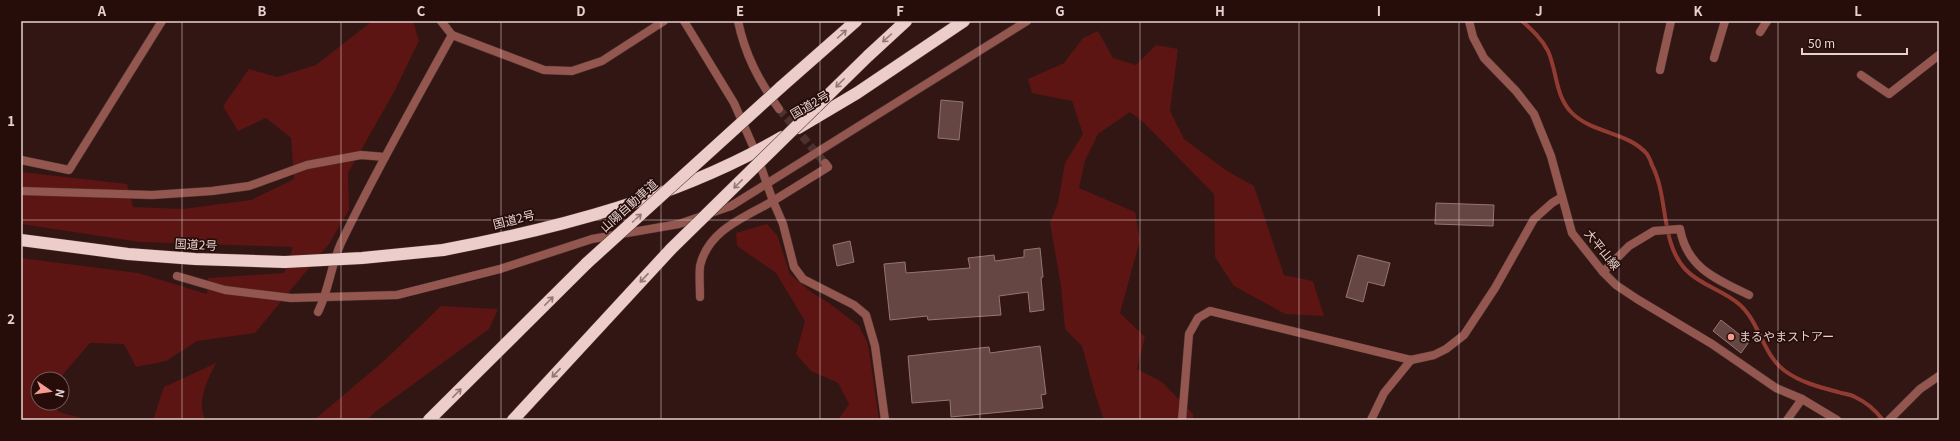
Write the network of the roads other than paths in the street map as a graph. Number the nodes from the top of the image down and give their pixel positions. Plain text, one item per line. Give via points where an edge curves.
1 (162, 21) edge
2 (441, 21) edge
3 (664, 21) edge
4 (684, 21) edge
5 (738, 21) edge
6 (856, 21) edge
7 (906, 21) edge
8 (964, 21) edge
9 (1027, 21) edge
10 (1469, 21) edge
11 (1671, 21) edge
12 (1725, 21) edge
13 (1768, 21) edge
14 (1760, 32) dead end
15 (452, 35) junction
16 (1939, 55) edge
17 (1714, 58) dead end
18 (1660, 70) dead end
19 (1860, 75) dead end
20 (779, 109) tunnel mouth
21 (756, 152) junction
22 (385, 157) junction
23 (21, 160) edge
24 (825, 163) dead end
25 (768, 184) junction
26 (21, 191) edge
27 (1562, 197) junction
28 (774, 201) junction
29 (21, 240) edge
30 (1603, 272) junction
31 (177, 276) dead end
32 (1749, 295) dead end
33 (700, 297) dead end
34 (325, 298) junction
35 (318, 312) dead end
36 (1411, 360) junction
37 (1939, 376) edge
38 (1802, 399) junction
39 (1890, 419) edge
40 (429, 420) edge
41 (513, 420) edge
42 (886, 420) edge
43 (1182, 420) edge
44 (1371, 420) edge
45 (1787, 420) edge
46 (1837, 420) edge

1 - 23 street via 69,170
2 - 15 street
3 - 15 street via 602,61 572,71 544,70
4 - 21 street via 734,104
5 - 20 street via 748,56 762,85
40 -> 6 highway, 山陽自動車道, bridge via 587,263
7 -> 41 highway, bridge via 671,249
8 - 21 highway, 国道2号 via 857,94
9 - 25 street
10 - 27 street, 大平山線 via 1473,37 1484,58 1534,114 1551,156
11 - 18 street
12 - 17 street
13 - 14 street
15 - 22 street
16 - 19 street via 1889,94
21 - 25 street
21 - 29 highway, 国道2号, bridge via 685,184 636,202 490,241 443,250 285,262 136,255
22 - 26 street via 361,155 315,163 249,186 212,191 152,195
22 - 34 street via 340,245
24 - 28 street via 828,167
25 - 28 street
25 - 34 street via 732,206 679,224 592,240 500,269 397,295
27 - 30 street, 大平山線 via 1572,233
27 - 36 street via 1534,219 1495,288 1464,335 1434,355
28 - 33 street via 721,231 706,250 700,267
28 - 42 street via 794,267 803,279 854,305 866,315 875,346
30 - 32 street via 1629,246 1654,231 1680,229 1682,244 1706,274
30 - 38 street, 大平山線 via 1616,285 1712,344 1776,388
31 - 34 street via 225,290 291,298
34 - 35 street
36 - 43 street via 1210,311 1198,318 1188,334
36 - 44 street via 1384,392
37 - 39 street via 1920,389
38 - 45 street
38 - 46 street, 大平山線

